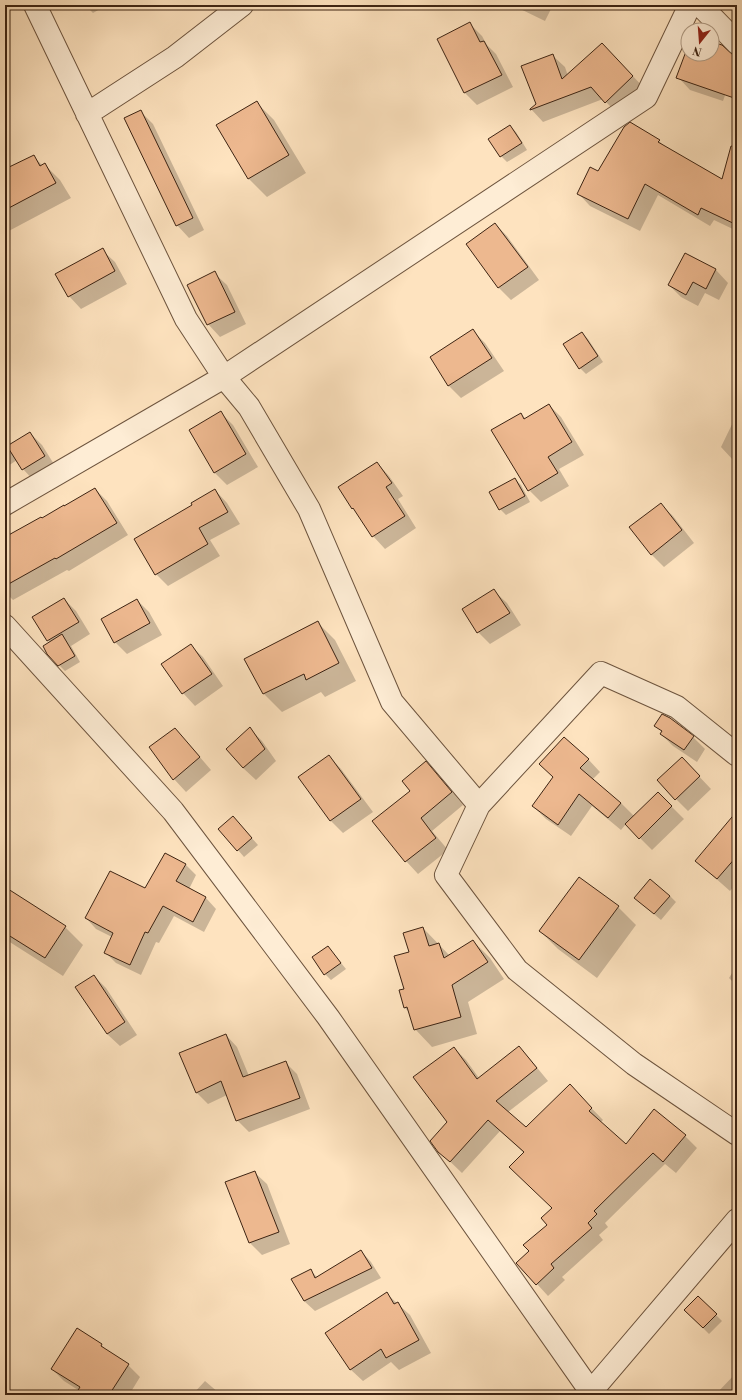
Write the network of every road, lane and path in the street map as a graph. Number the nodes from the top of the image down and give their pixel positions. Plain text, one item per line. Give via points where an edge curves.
1 (35, 5) edge
2 (242, 5) edge
3 (690, 5) edge
4 (700, 5) edge
5 (737, 43) edge
6 (87, 114) junction
7 (224, 376) junction
8 (5, 504) edge
9 (5, 626) edge
10 (737, 755) edge
11 (479, 806) junction
12 (737, 1134) edge
13 (737, 1220) edge
14 (590, 1393) edge

1 - 6 street
2 - 6 street via 175,57
3 - 7 street via 646,96
4 - 5 street
6 - 7 street via 186,319
7 - 8 street
7 - 11 street via 249,407 309,509 392,702
9 - 14 street via 173,811 328,1017
10 - 11 street via 677,707 601,673
11 - 12 street via 446,875 517,970 634,1064
13 - 14 street

